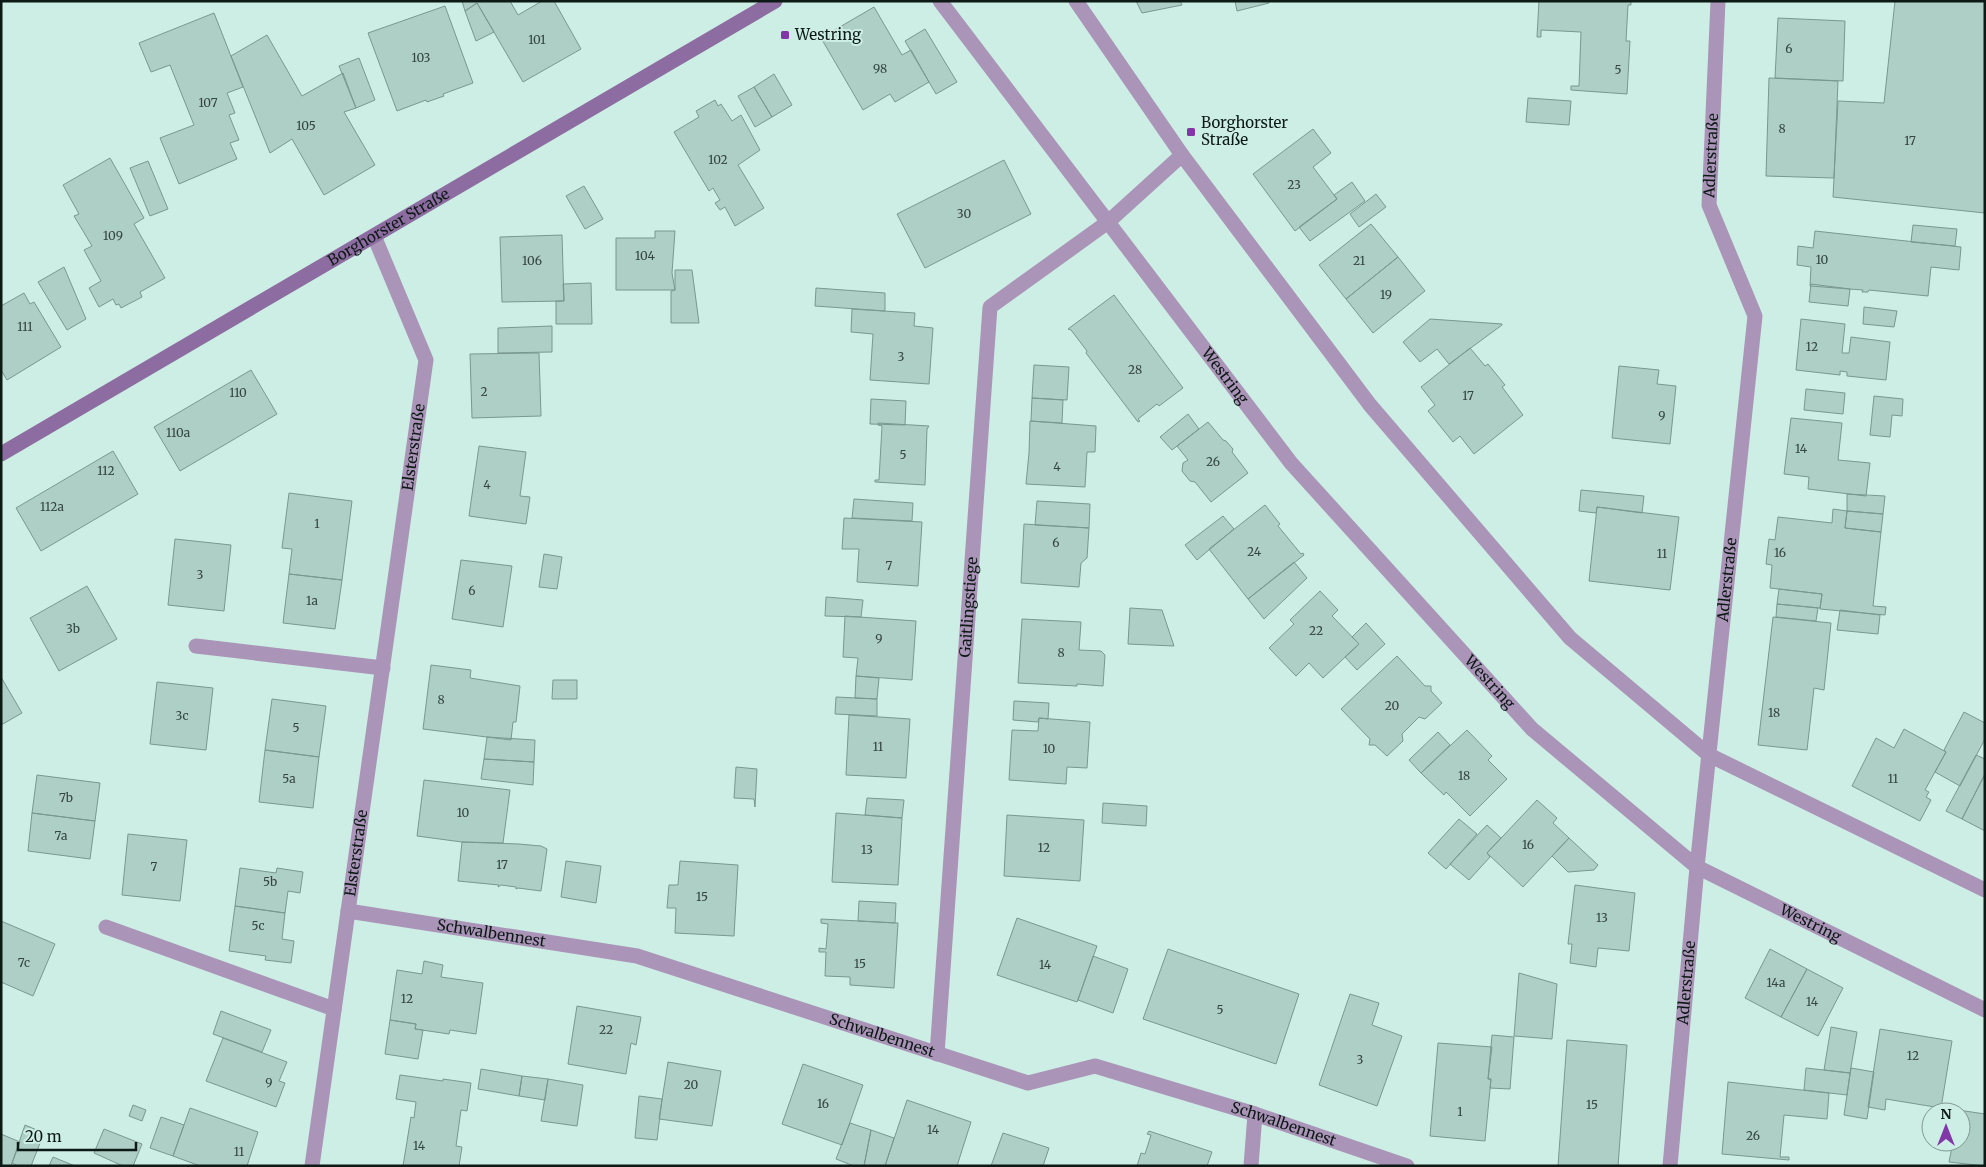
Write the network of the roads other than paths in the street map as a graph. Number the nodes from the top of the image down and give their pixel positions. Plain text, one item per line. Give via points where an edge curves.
1 (775, 1) edge
2 (940, 1) edge
3 (1076, 1) edge
4 (1718, 1) edge
5 (1182, 155) junction
6 (1108, 222) junction
7 (374, 236) junction
8 (1, 454) edge
9 (196, 646) dead end
10 (383, 668) junction
11 (1709, 755) junction
12 (1697, 867) junction
13 (1985, 890) edge
14 (348, 911) junction
15 (106, 927) dead end
16 (334, 1009) junction
17 (1985, 1010) edge
18 (937, 1054) junction
19 (1255, 1114) junction
20 (312, 1166) edge
21 (1250, 1166) edge
22 (1406, 1166) edge
23 (1670, 1166) edge

1 - 7 main road, Borghorster Straße
2 - 6 street, Westring
3 - 5 street
4 - 11 street, Adlerstraße via 1709,204 1755,316
5 - 6 street
5 - 11 street via 1370,405 1570,638
6 - 12 street, Westring via 1291,463 1526,722
6 - 18 street, Gaitlingstiege via 990,307
7 - 8 main road, Borghorster Straße
7 - 10 street, Elsterstraße via 426,360
9 - 10 street
10 - 14 street, Elsterstraße
11 - 12 street, Adlerstraße
11 - 13 street
12 - 17 street, Westring
12 - 23 street, Adlerstraße
14 - 16 street, Elsterstraße
14 - 18 street, Schwalbennest via 637,956
15 - 16 street
16 - 20 street, Elsterstraße
18 - 19 street, Schwalbennest via 1028,1083 1095,1066
19 - 21 street
19 - 22 street, Schwalbennest

